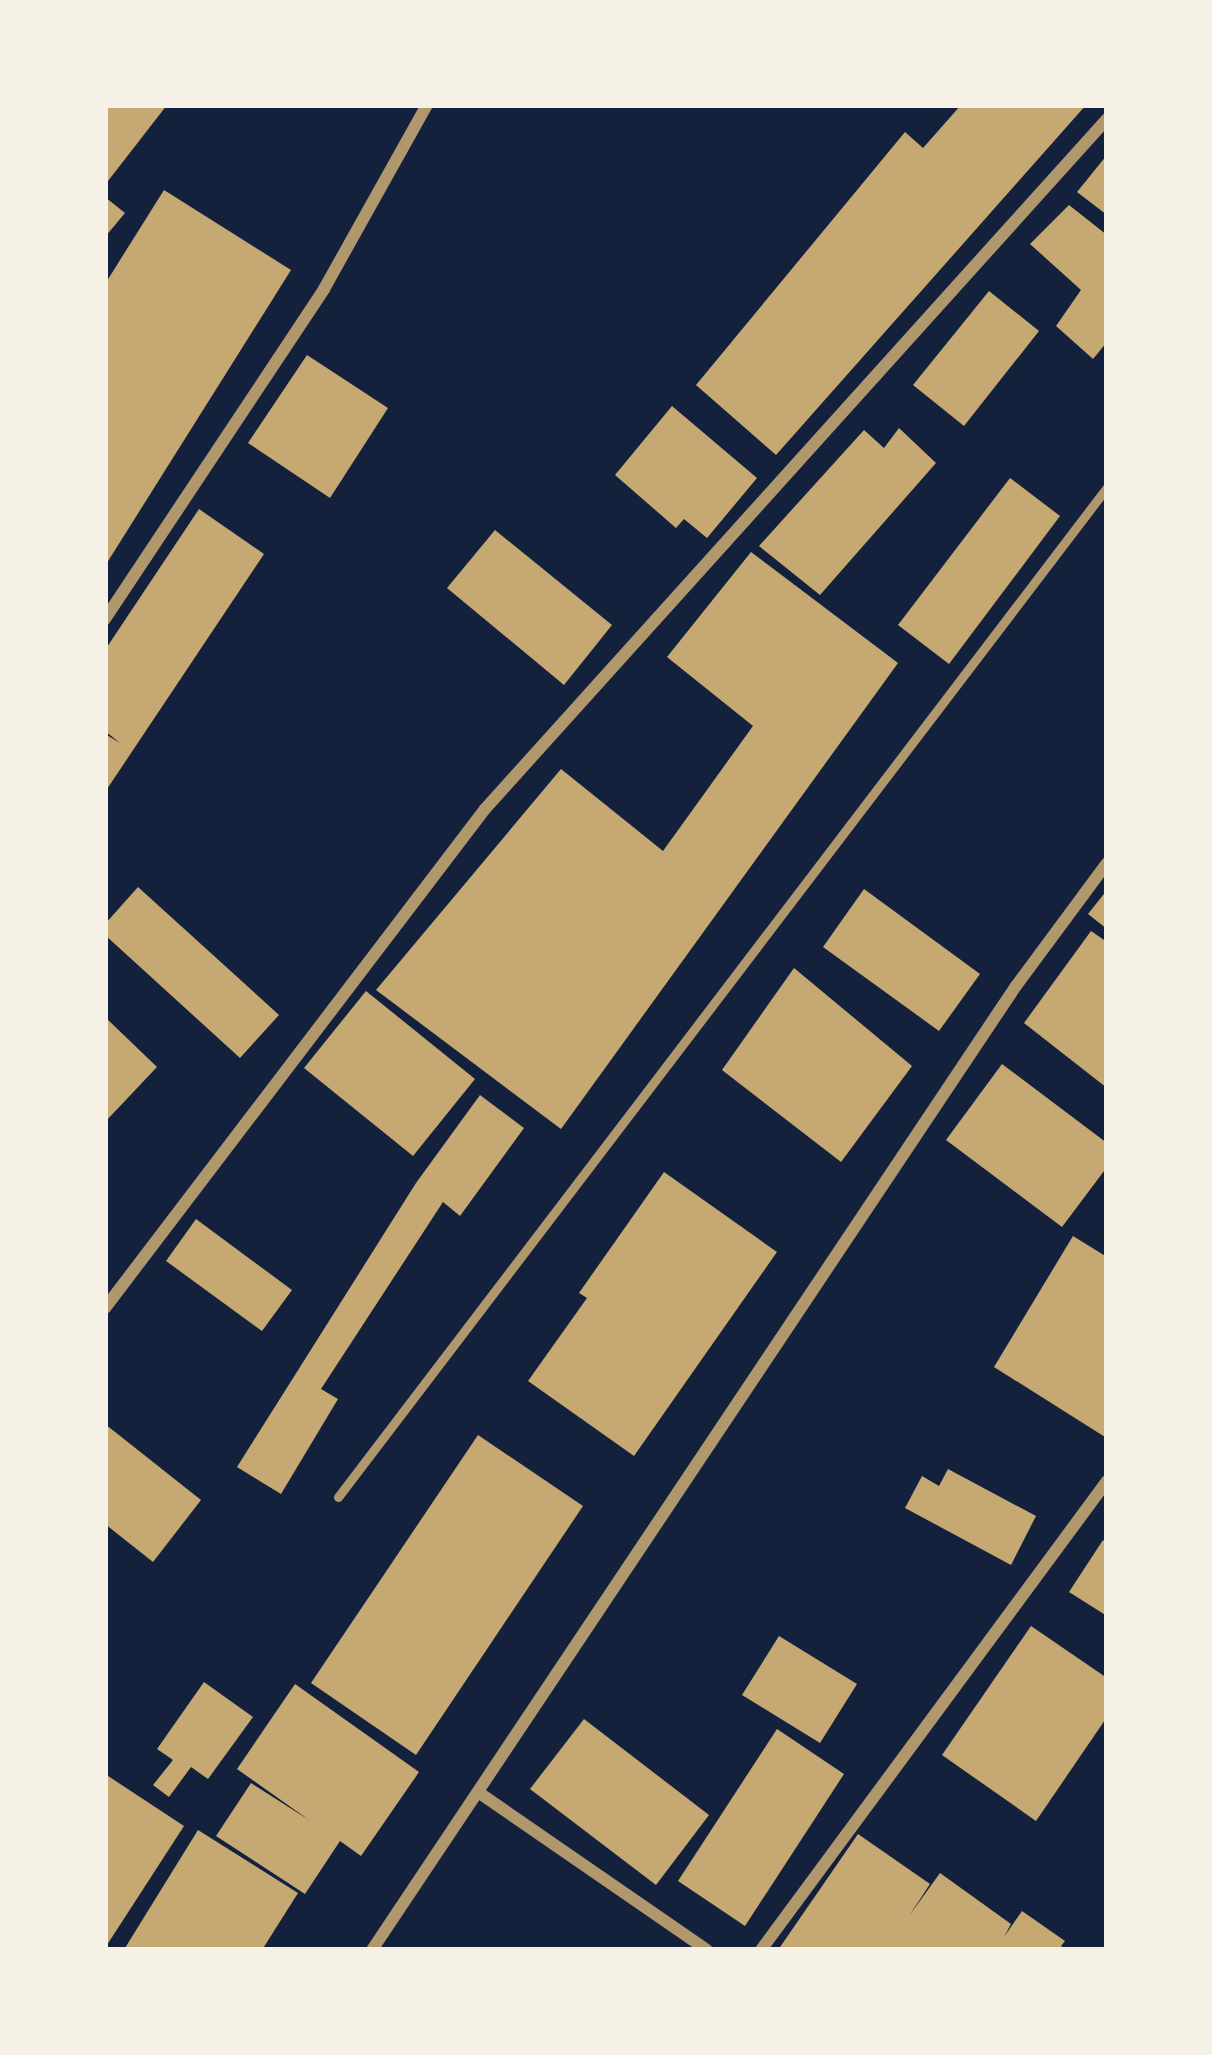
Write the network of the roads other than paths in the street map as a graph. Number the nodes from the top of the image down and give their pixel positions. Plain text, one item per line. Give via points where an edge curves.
1 (427, 105) edge
2 (1107, 119) edge
3 (1107, 488) edge
4 (105, 619) edge
5 (1107, 863) edge
6 (105, 1308) edge
7 (1107, 1480) edge
8 (338, 1497) dead end
9 (478, 1792) junction
10 (372, 1950) edge
11 (706, 1950) edge
12 (761, 1950) edge

1 - 4 street via 324,289
2 - 6 street via 485,809
3 - 8 lane
5 - 9 street via 1016,986
7 - 12 street
9 - 10 street
9 - 11 street

